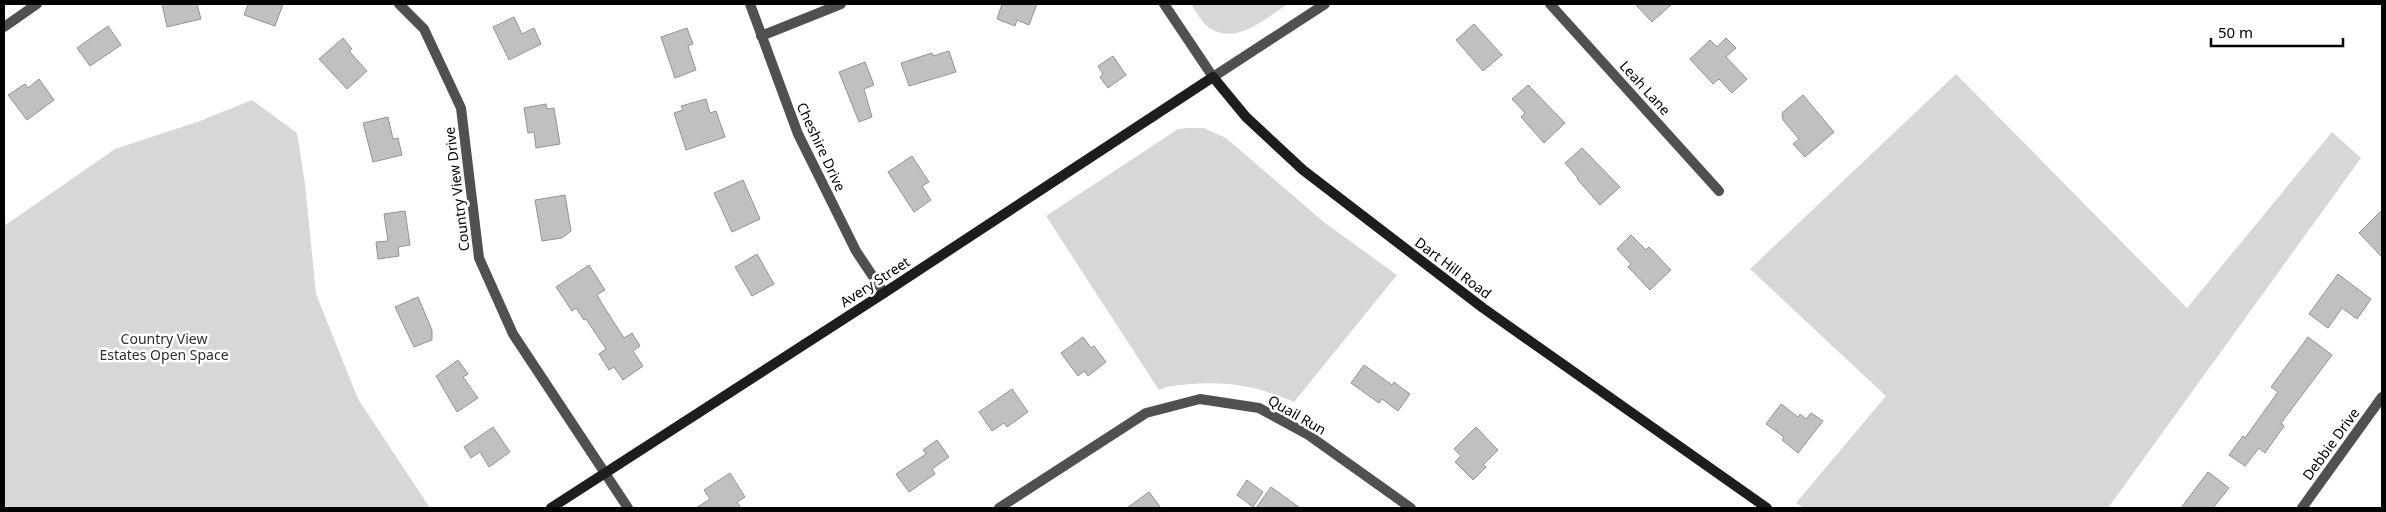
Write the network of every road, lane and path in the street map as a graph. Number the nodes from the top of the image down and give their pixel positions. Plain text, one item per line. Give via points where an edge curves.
1 (36, 4) edge
2 (399, 4) edge
3 (750, 4) edge
4 (841, 4) edge
5 (1164, 4) edge
6 (1324, 4) edge
7 (1550, 4) edge
8 (4, 27) edge
9 (761, 36) junction
10 (1213, 77) junction
11 (1719, 191) dead end
12 (884, 293) junction
13 (2382, 396) edge
14 (606, 474) junction
15 (551, 508) edge
16 (628, 508) edge
17 (999, 508) edge
18 (1411, 508) edge
19 (1767, 508) edge
20 (2302, 508) edge

1 - 8 street
2 - 14 street, Country View Drive via 424,29 461,108 479,258 513,334
3 - 9 street, Cheshire Drive
4 - 9 street
5 - 10 street, Dart Hill Road
6 - 10 street
7 - 11 street, Leah Lane
9 - 12 street, Cheshire Drive via 798,134 856,251
10 - 12 main road, Avery Street
10 - 19 main road, Dart Hill Road via 1246,118 1303,170 1483,308
12 - 14 main road, Avery Street
13 - 20 street, Debbie Drive
14 - 15 main road, Avery Street
14 - 16 street, Country View Drive
17 - 18 street, Quail Run via 1146,413 1200,399 1259,408 1307,434

